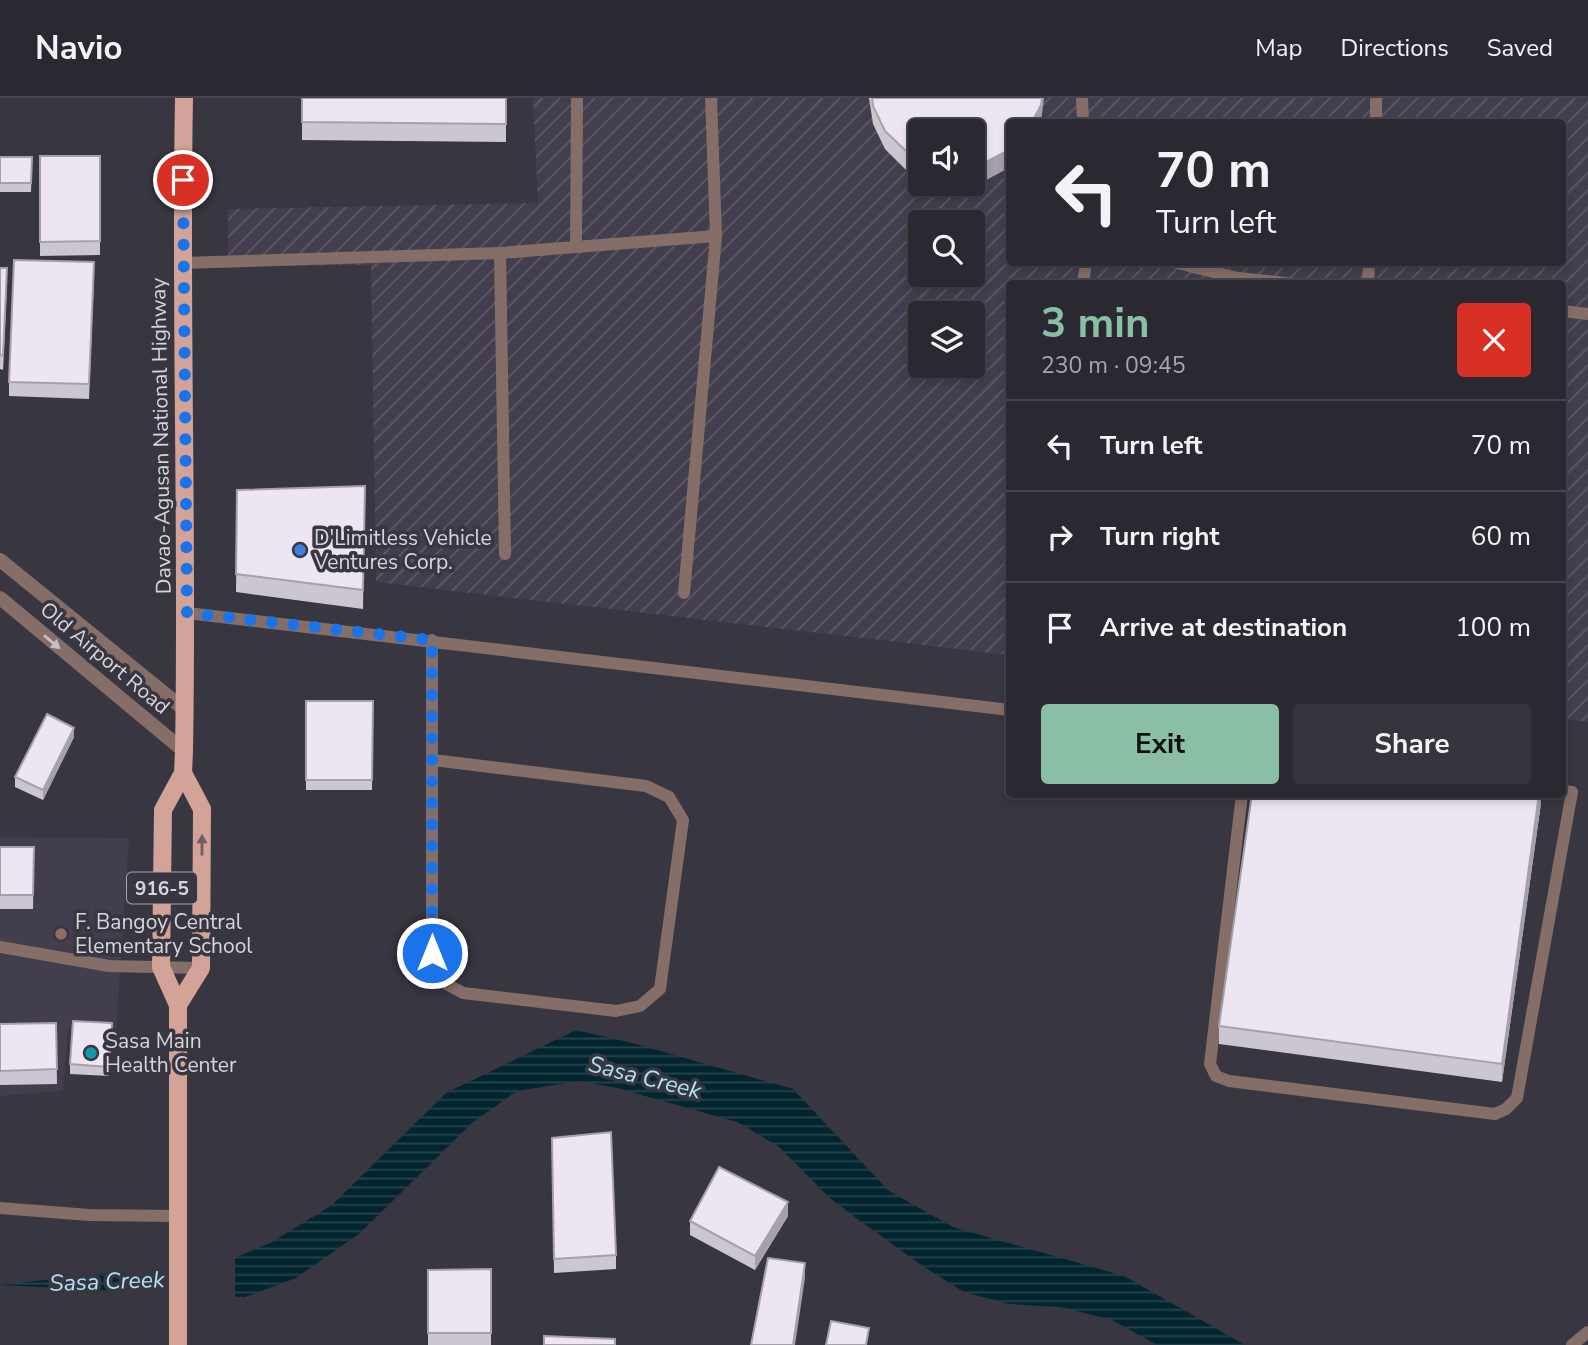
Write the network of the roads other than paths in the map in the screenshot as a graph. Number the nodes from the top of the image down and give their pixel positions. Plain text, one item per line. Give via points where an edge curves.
1 (184, 98) edge
2 (577, 98) edge
3 (711, 98) edge
4 (1082, 98) edge
5 (1376, 98) edge
6 (1083, 119) edge
7 (1376, 119) edge
8 (716, 236) junction
9 (576, 246) junction
10 (500, 253) junction
11 (181, 262) junction
12 (1186, 266) edge
13 (1234, 280) edge
14 (1566, 311) edge
15 (1588, 314) edge
16 (505, 554) dead end
17 (0, 560) edge
18 (684, 593) dead end
19 (0, 598) edge
20 (187, 613) junction
21 (432, 640) junction
22 (184, 710) junction
23 (1006, 710) edge
24 (184, 751) junction
25 (433, 760) junction
26 (183, 773) junction
27 (1566, 791) edge
28 (1242, 798) edge
29 (0, 947) edge
30 (161, 967) junction
31 (201, 968) junction
32 (178, 1005) junction
33 (0, 1208) edge
34 (178, 1220) junction
35 (1588, 1332) edge
36 (178, 1345) edge
37 (1572, 1345) edge

1 - 11 main road, Davao-Agusan National Highway / 916-5
2 - 9 lane
3 - 8 lane
4 - 6 lane
5 - 7 lane
8 - 9 lane
8 - 18 lane
9 - 10 lane
10 - 11 lane
10 - 16 lane
11 - 20 main road, Davao-Agusan National Highway / 916-5
12 - 13 lane
14 - 15 lane
17 - 22 street, Old Airport Road
19 -> 24 street, Old Airport Road
20 - 21 lane
20 - 22 main road, Davao-Agusan National Highway / 916-5
21 - 23 lane
21 - 25 lane
22 - 24 main road, Davao-Agusan National Highway / 916-5
24 - 26 main road, Davao-Agusan National Highway / 916-5
25 - 25 lane via 432,953 441,981 463,993 616,1011 640,1006 660,989 683,820 669,797 646,786
26 - 30 main road, Davao-Agusan National Highway / 916-5 via 163,810
31 -> 26 main road, 916-5 via 202,809
27 - 28 lane via 1572,792 1517,1098 1494,1114 1216,1076 1210,1064
29 - 30 lane via 78,962
30 - 31 lane
30 - 32 main road, Davao-Agusan National Highway / 916-5
31 - 32 main road
32 - 34 main road, Davao-Agusan National Highway / 916-5
33 - 34 lane
34 - 36 main road, Davao-Agusan National Highway / 916-5
35 - 37 lane

